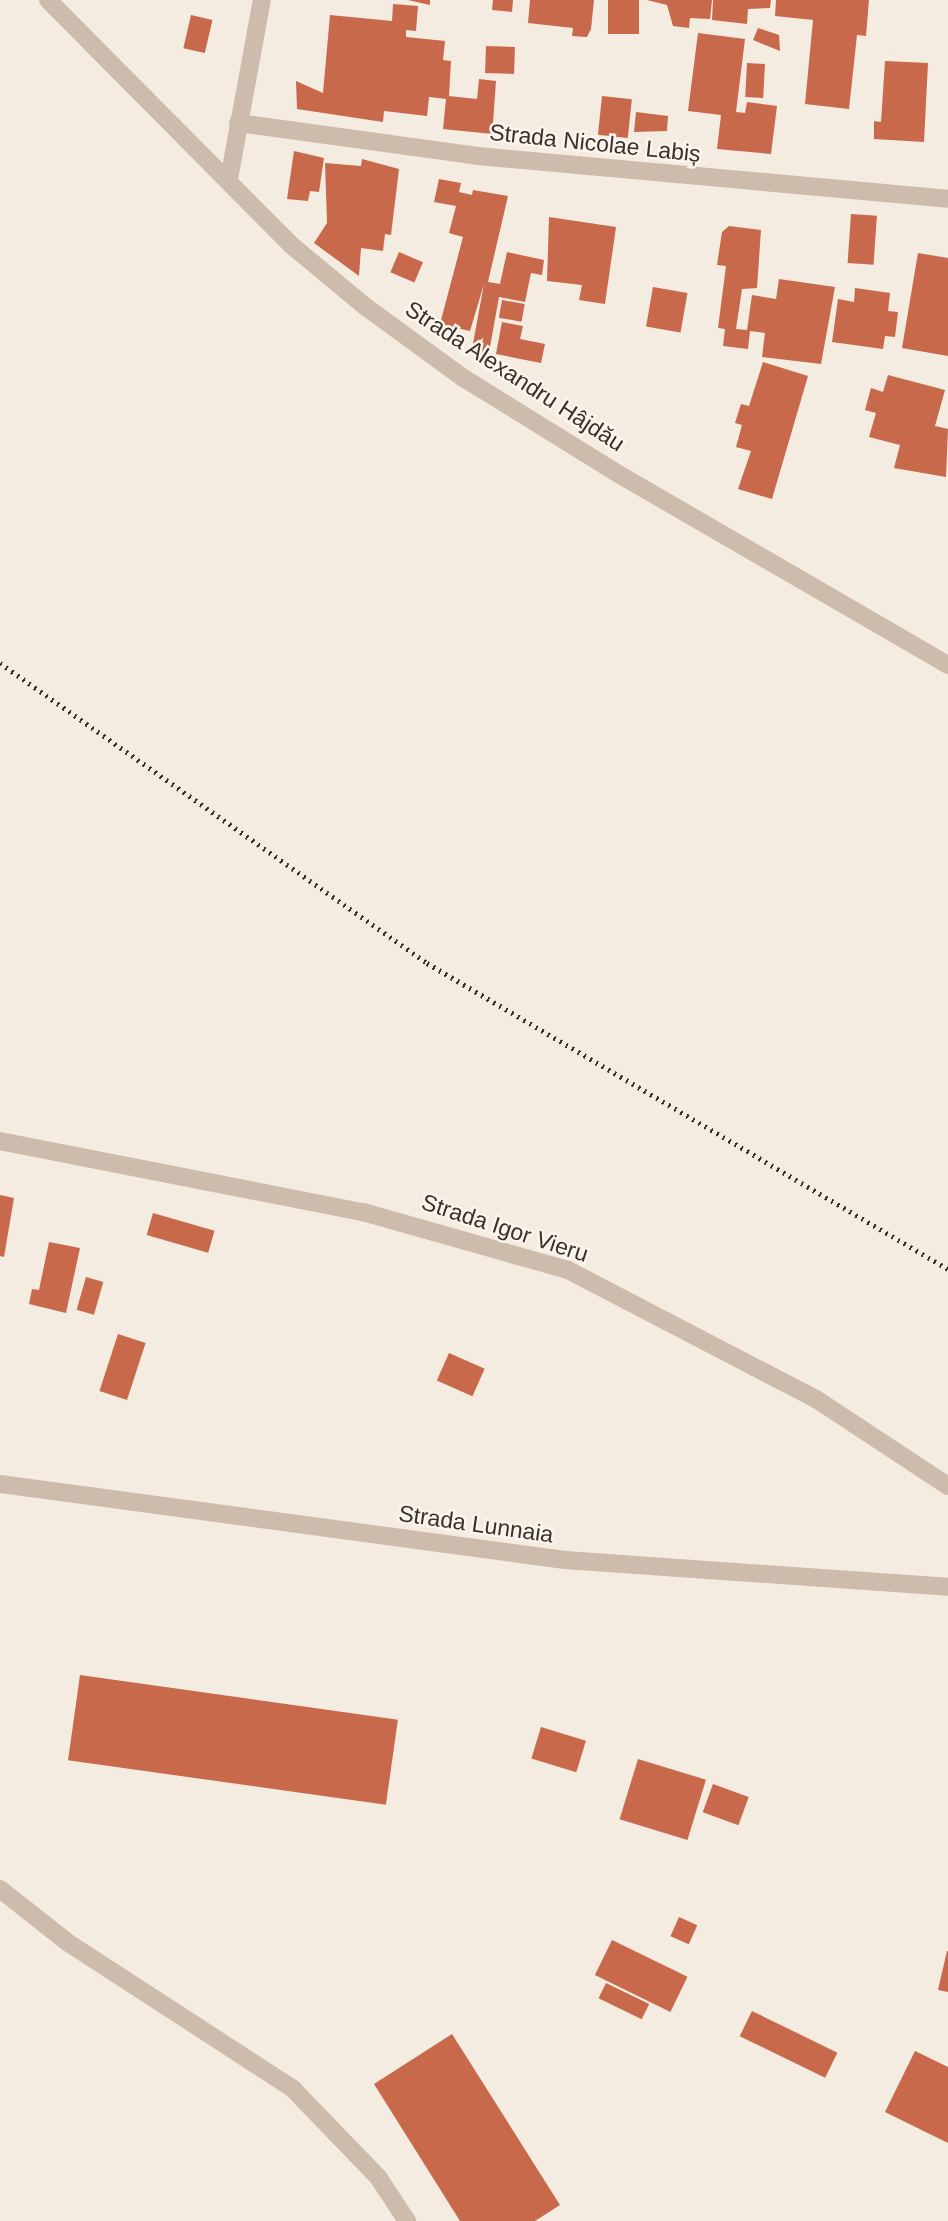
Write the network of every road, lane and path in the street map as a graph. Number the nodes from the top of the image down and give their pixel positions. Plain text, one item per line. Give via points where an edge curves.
1 (48, 0) edge
2 (262, 0) edge
3 (238, 123) junction
4 (229, 179) junction
5 (948, 199) edge
6 (948, 665) edge
7 (0, 1141) edge
8 (0, 1484) edge
9 (948, 1486) edge
10 (948, 1587) edge
11 (0, 1889) edge
12 (407, 2221) edge

1 - 4 street, Strada Alexandru Hâjdău
2 - 3 street
3 - 4 street
3 - 5 street, Strada Nicolae Labiș via 478,156
4 - 6 street, Strada Alexandru Hâjdău via 290,244 462,377
7 - 9 street, Strada Igor Vieru via 363,1212 568,1270 816,1399
8 - 10 street, Strada Lunnaia via 565,1560
11 - 12 street via 67,1941 293,2089 378,2177

